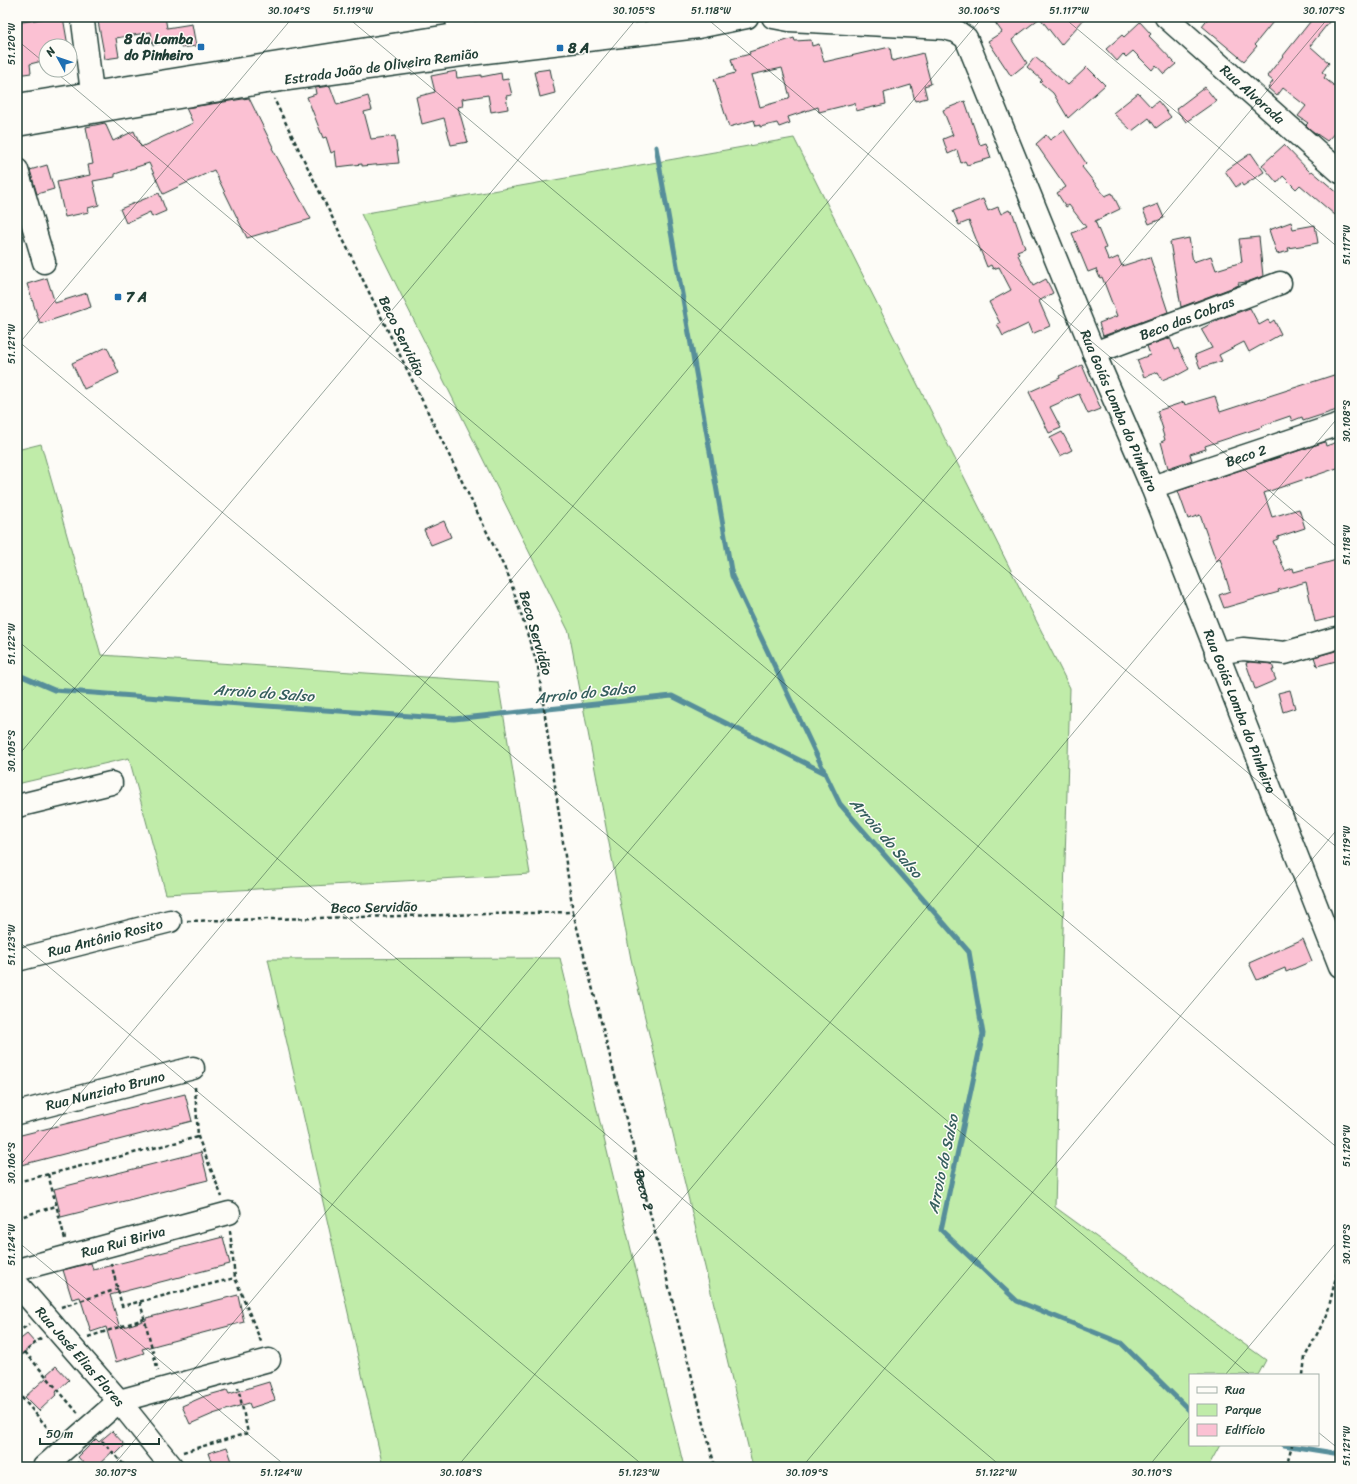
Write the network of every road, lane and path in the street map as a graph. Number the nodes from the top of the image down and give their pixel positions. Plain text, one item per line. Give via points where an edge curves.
1 (625, 17) edge
2 (747, 17) edge
3 (773, 17) edge
4 (1166, 17) edge
5 (83, 22) dead end
6 (459, 25) edge
7 (266, 82) junction
8 (92, 92) junction
9 (17, 105) edge
10 (17, 125) edge
11 (17, 170) edge
12 (1340, 172) edge
13 (44, 262) dead end
14 (1280, 283) dead end
15 (1094, 353) junction
16 (1340, 424) edge
17 (1152, 487) junction
18 (1340, 637) edge
19 (1216, 653) junction
20 (111, 783) dead end
21 (17, 806) edge
22 (573, 912) junction
23 (170, 921) joint
24 (1336, 941) edge
25 (17, 960) edge
26 (1340, 966) edge
27 (194, 1068) joint
28 (17, 1113) edge
29 (198, 1137) junction
30 (48, 1174) junction
31 (17, 1182) edge
32 (56, 1206) junction
33 (228, 1213) junction
34 (17, 1218) edge
35 (106, 1246) junction
36 (70, 1255) junction
37 (1340, 1260) edge
38 (17, 1270) edge
39 (235, 1278) junction
40 (17, 1284) edge
41 (118, 1289) junction
42 (140, 1302) junction
43 (144, 1319) junction
44 (48, 1320) junction
45 (68, 1343) junction
46 (26, 1352) junction
47 (17, 1359) edge
48 (268, 1360) joint
49 (234, 1370) junction
50 (1303, 1374) edge
51 (163, 1388) junction
52 (17, 1392) edge
53 (119, 1400) junction
54 (90, 1427) junction
55 (1292, 1446) edge
56 (66, 1448) junction
57 (168, 1462) edge
58 (44, 1467) edge
59 (126, 1467) edge
60 (715, 1467) edge
61 (1286, 1467) edge

1 - 6 street, Estrada João de Oliveira Remião
2 - 7 street, Estrada João de Oliveira Remião via 698,27 469,54
3 - 15 street, Rua Goiás Lomba do Pinheiro via 944,28 956,31 966,38
4 - 12 street, Rua Alvorada
5 - 8 street
6 - 8 street, Estrada João de Oliveira Remião
7 - 10 street, Estrada João de Oliveira Remião
7 - 22 path, Beco Servidão via 509,577 538,667
8 - 9 street, Estrada João de Oliveira Remião
11 - 13 street
14 - 15 street, Beco das Cobras
15 - 17 street, Rua Goiás Lomba do Pinheiro
16 - 17 street, Beco 2
17 - 19 street, Rua Goiás Lomba do Pinheiro
18 - 19 street via 1285,652 1243,649
19 - 24 street, Rua Goiás Lomba do Pinheiro
20 - 21 street
22 - 23 path, Beco Servidão
22 - 60 path, Beco 2
23 - 25 street, Rua Antônio Rosito
24 - 26 street, Rua Goiás Lomba do Pinheiro
27 - 28 street, Rua Nunziato Bruno
27 - 29 path
29 - 30 path
29 - 33 path
30 - 31 path
30 - 32 path
32 - 34 path
32 - 36 path
33 - 35 street, Rua Rui Biriva
33 - 39 path
35 - 36 street, Rua Rui Biriva
35 - 41 path
36 - 38 street, Rua Rui Biriva
37 - 50 path via 1327,1315 1305,1357
39 - 42 path
39 - 48 path
40 - 44 street, Rua José Elias Flores
41 - 42 path via 122,1306
41 - 44 path
42 - 43 path
43 - 45 path
43 - 51 path
44 - 45 street, Rua José Elias Flores
44 - 46 path
45 - 53 street, Rua José Elias Flores
46 - 47 path
46 - 54 path
48 - 49 street
49 - 51 street
49 - 57 path via 248,1433
51 - 53 street
52 - 56 path
53 - 54 street
53 - 57 street, Rua José Elias Flores
54 - 56 street
54 - 59 path
55 - 61 path
56 - 58 street

